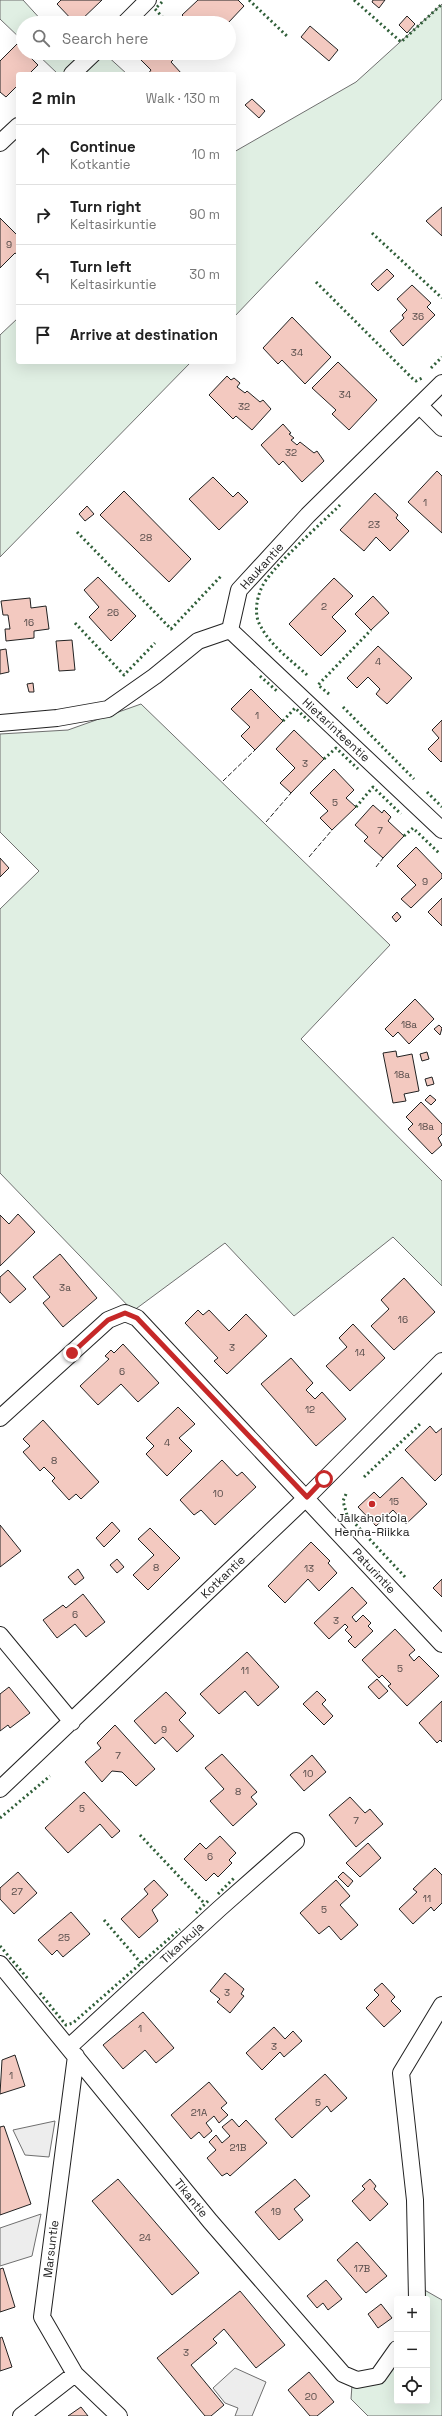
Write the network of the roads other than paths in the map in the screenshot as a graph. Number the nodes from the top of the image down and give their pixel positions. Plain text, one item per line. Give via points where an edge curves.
1 (148, 0) edge
2 (131, 16) edge
3 (87, 60) edge
4 (74, 72) edge
5 (16, 128) edge
6 (0, 143) edge
7 (442, 383) edge
8 (420, 406) junction
9 (442, 428) edge
10 (230, 630) junction
11 (0, 723) edge
12 (442, 830) edge
13 (442, 1361) edge
14 (0, 1418) edge
15 (307, 1497) junction
16 (0, 1635) edge
17 (442, 1644) edge
18 (72, 1722) junction
19 (0, 1789) edge
20 (296, 1841) dead end
21 (0, 1964) edge
22 (442, 2005) edge
23 (73, 2051) junction
24 (417, 2296) edge
25 (394, 2353) edge
26 (75, 2374) junction
27 (21, 2416) edge
28 (119, 2416) edge

1 - 2 street
3 - 4 street
5 - 6 street
7 - 8 street, Haukantie
8 - 9 street
8 - 10 street, Haukantie via 308,516 239,590
10 - 11 street via 198,641 155,676 108,708 57,718
10 - 12 street, Hietarinteentie
13 - 15 street, Kotkantie
14 - 15 street, Paturintie via 108,1320 125,1313 137,1318
15 - 17 street, Paturintie
15 - 18 street, Kotkantie
16 - 18 street
18 - 19 street, Kotkantie
20 - 23 street, Tikankuja via 222,1906
21 - 23 street, Tikantie
22 - 24 street via 401,2073 415,2200
23 - 25 street, Tikantie via 210,2221 343,2374 357,2380 378,2376
23 - 26 street, Marsuntie via 42,2317
26 - 27 street
26 - 28 street, Marsuntie

